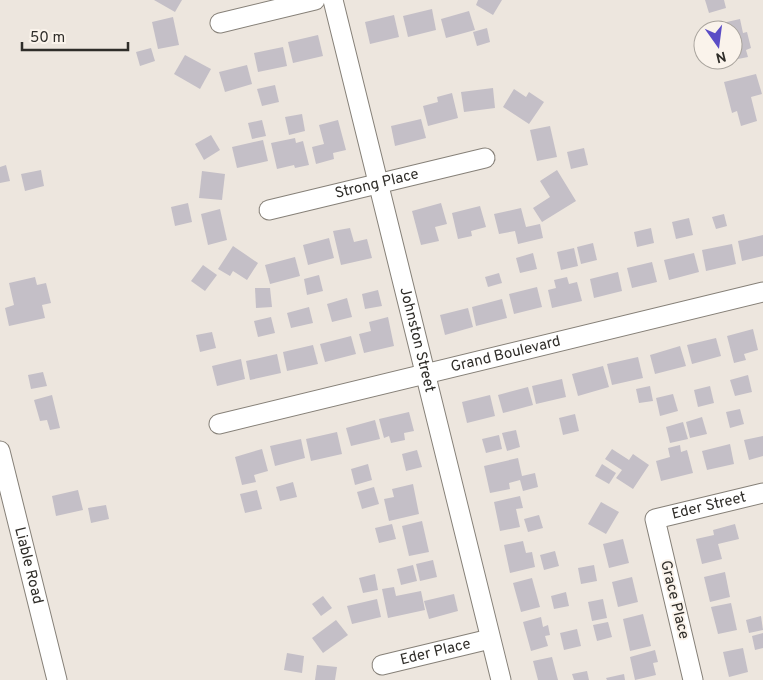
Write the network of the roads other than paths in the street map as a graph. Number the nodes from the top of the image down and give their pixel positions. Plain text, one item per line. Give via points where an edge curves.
1 (315, 0) edge
2 (333, 0) edge
3 (220, 23) dead end
4 (485, 158) dead end
5 (378, 183) junction
6 (268, 210) dead end
7 (763, 292) edge
8 (425, 374) junction
9 (218, 424) dead end
10 (0, 451) edge
11 (763, 493) edge
12 (654, 519) joint
13 (490, 639) junction
14 (382, 665) dead end
15 (57, 680) edge
16 (501, 680) edge
17 (694, 680) edge

1 - 3 street
2 - 5 street, Johnston Street
4 - 5 street, Strong Place
5 - 6 street, Strong Place
5 - 8 street, Johnston Street
7 - 8 street, Grand Boulevard
8 - 9 street, Grand Boulevard
8 - 13 street, Johnston Street
10 - 15 street, Liable Road
11 - 12 street, Eder Street
12 - 17 street, Grace Place
13 - 14 street, Eder Place
13 - 16 street, Johnston Street

